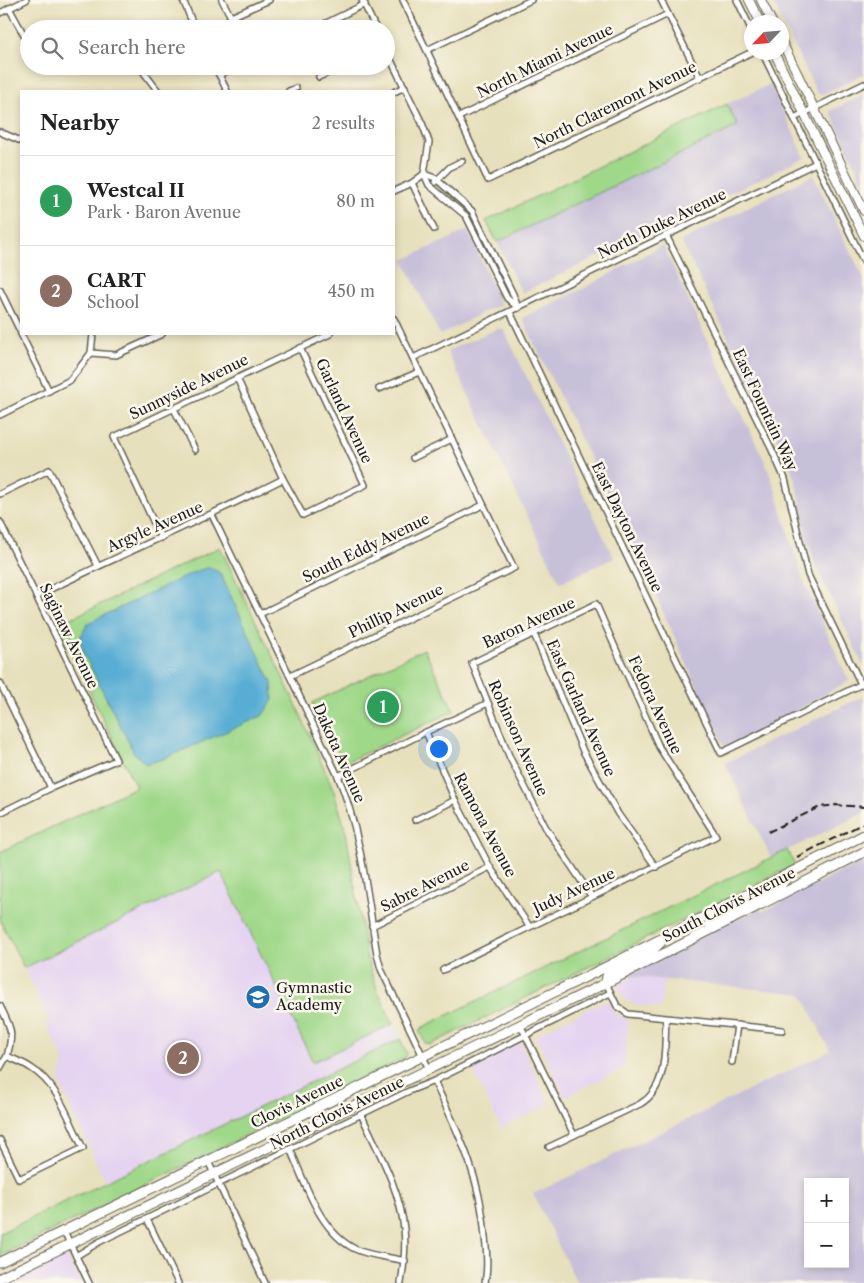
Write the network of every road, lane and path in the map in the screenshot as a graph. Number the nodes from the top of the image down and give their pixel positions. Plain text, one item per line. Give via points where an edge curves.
1 (26, 0) edge
2 (183, 0) edge
3 (222, 0) edge
4 (269, 0) edge
5 (403, 0) edge
6 (531, 0) edge
7 (662, 0) edge
8 (736, 0) edge
9 (749, 0) edge
10 (761, 0) edge
11 (363, 2) edge
12 (10, 8) junction
13 (0, 13) edge
14 (668, 14) junction
15 (756, 15) edge
16 (768, 15) edge
17 (744, 16) edge
18 (231, 17) junction
19 (192, 20) edge
20 (228, 20) edge
21 (330, 20) edge
22 (372, 20) edge
23 (20, 27) edge
24 (427, 50) junction
25 (744, 56) edge
26 (789, 57) edge
27 (766, 60) edge
28 (778, 60) edge
29 (395, 68) edge
30 (146, 75) edge
31 (219, 75) edge
32 (323, 75) edge
33 (319, 77) dead end
34 (700, 78) junction
35 (864, 84) edge
36 (405, 87) junction
37 (296, 88) dead end
38 (157, 90) edge
39 (226, 90) edge
40 (291, 90) edge
41 (395, 92) edge
42 (813, 108) junction
43 (804, 113) junction
44 (459, 116) junction
45 (794, 118) junction
46 (0, 132) edge
47 (20, 141) edge
48 (462, 161) dead end
49 (816, 163) junction
50 (424, 174) junction
51 (437, 180) junction
52 (412, 183) junction
53 (432, 186) junction
54 (395, 191) edge
55 (864, 211) edge
56 (434, 229) dead end
57 (666, 236) junction
58 (864, 236) edge
59 (864, 262) edge
60 (0, 290) edge
61 (518, 308) junction
62 (510, 312) junction
63 (395, 321) edge
64 (20, 332) edge
65 (21, 335) edge
66 (93, 335) edge
67 (160, 335) edge
68 (328, 335) edge
69 (300, 348) junction
70 (92, 353) junction
71 (413, 358) junction
72 (420, 372) junction
73 (237, 378) junction
74 (379, 389) dead end
75 (49, 391) junction
76 (174, 408) junction
77 (0, 415) edge
78 (452, 439) junction
79 (195, 450) dead end
80 (413, 458) dead end
81 (283, 479) junction
82 (0, 494) edge
83 (483, 505) junction
84 (212, 515) junction
85 (0, 522) edge
86 (161, 538) junction
87 (98, 566) junction
88 (36, 596) junction
89 (596, 604) joint
90 (260, 614) junction
91 (534, 634) junction
92 (472, 663) joint
93 (290, 676) junction
94 (0, 683) edge
95 (863, 683) edge
96 (488, 703) junction
97 (426, 732) junction
98 (338, 776) junction
99 (51, 788) junction
100 (455, 800) junction
101 (0, 813) edge
102 (415, 820) dead end
103 (716, 836) joint
104 (864, 836) edge
105 (864, 852) edge
106 (490, 867) junction
107 (656, 867) junction
108 (791, 873) junction
109 (592, 897) junction
110 (726, 905) junction
111 (732, 919) junction
112 (372, 926) junction
113 (528, 926) junction
114 (667, 935) junction
115 (687, 942) junction
116 (606, 966) joint
117 (443, 970) dead end
118 (606, 983) junction
119 (610, 993) junction
120 (0, 1006) edge
121 (666, 1018) junction
122 (520, 1024) junction
123 (737, 1025) junction
124 (782, 1030) dead end
125 (525, 1034) junction
126 (6, 1056) junction
127 (422, 1056) junction
128 (732, 1062) dead end
129 (0, 1068) edge
130 (429, 1069) junction
131 (434, 1081) junction
132 (361, 1114) junction
133 (574, 1135) junction
134 (0, 1140) edge
135 (549, 1147) dead end
136 (290, 1150) junction
137 (208, 1161) junction
138 (214, 1174) junction
139 (219, 1185) junction
140 (147, 1219) junction
141 (64, 1231) junction
142 (70, 1244) junction
143 (76, 1256) junction
144 (405, 1261) junction
145 (0, 1262) edge
146 (0, 1278) edge
147 (89, 1283) edge
148 (178, 1283) edge
149 (264, 1283) edge
150 (401, 1283) edge
151 (485, 1283) edge

1 - 12 street
2 - 19 street
3 - 18 street
4 - 18 street
5 - 24 street
6 - 24 street
7 - 14 street
8 - 17 street
9 - 15 main road
10 - 16 main road
11 - 21 street
11 - 22 street
12 - 13 street
12 - 23 street
14 - 34 street
14 - 44 street, North Miami Avenue
18 - 20 street
24 - 44 street
25 - 34 street, North Claremont Avenue
26 - 42 main road
27 - 45 street
28 - 43 main road
29 - 36 street
30 - 38 street
31 - 39 street
32 - 33 street
34 - 44 street, North Claremont Avenue via 488,180
35 - 42 street
36 - 41 street
36 - 50 street via 429,142
37 - 40 street
42 - 43 street
42 - 55 main road
43 - 45 street
43 - 58 main road
45 - 49 street
46 - 47 street
48 - 51 street
49 - 57 street, North Duke Avenue
49 - 59 street
50 - 51 street
50 - 52 street
50 - 53 street
51 - 53 street
51 - 61 street via 472,211
52 - 54 street
52 - 56 street
53 - 61 street via 466,216 507,298
57 - 61 street, North Duke Avenue
57 - 95 street, East Fountain Way via 785,479 808,576
60 - 64 street
61 - 62 street, North Duke Avenue
62 - 71 street
62 - 95 street, East Dayton Avenue via 722,753
63 - 71 street
65 - 75 street
66 - 70 street
67 - 70 street via 116,355
68 - 69 street, Sunnyside Avenue
69 - 73 street, Sunnyside Avenue
69 - 81 street, Garland Avenue via 365,485 303,515
70 - 75 street via 70,380
71 - 72 street
72 - 74 street
72 - 78 street
73 - 76 street, Sunnyside Avenue
73 - 81 street
75 - 77 street
76 - 79 street
76 - 86 street, Sunnyside Avenue via 114,437
78 - 80 street
78 - 83 street
81 - 84 street, Argyle Avenue
82 - 87 street via 49,470
83 - 90 street, South Eddy Avenue
83 - 93 street, Phillip Avenue via 514,568
84 - 86 street, Argyle Avenue
84 - 90 street, Dakota Avenue
85 - 88 street, Saginaw Avenue
86 - 87 street, Argyle Avenue
87 - 88 street, Argyle Avenue
88 - 99 street, Saginaw Avenue via 116,760
89 - 91 street, Baron Avenue
89 - 103 street, Fedora Avenue via 659,747
90 - 93 street, Dakota Avenue
91 - 92 street, Baron Avenue
91 - 107 street, East Garland Avenue via 583,752 618,814
92 - 96 street, Robinson Avenue
93 - 98 street, Dakota Avenue
94 - 99 street
96 - 97 street
96 - 109 street, Robinson Avenue via 510,758 546,828
97 - 98 street
97 - 100 street, Ramona Avenue
98 - 112 street, Dakota Avenue via 356,827
99 - 101 street
100 - 102 street
100 - 106 street, Ramona Avenue
103 - 107 street, Judy Avenue
104 - 108 main road, South Clovis Avenue
105 - 111 main road, South Clovis Avenue
106 - 112 street, Sabre Avenue
106 - 113 street, Ramona Avenue
107 - 109 street, Judy Avenue
108 - 110 main road, South Clovis Avenue
108 - 111 main road via 780,886 733,911
109 - 113 street, Judy Avenue
110 - 114 main road, South Clovis Avenue
110 - 115 main road via 724,916 688,935
111 - 115 main road, South Clovis Avenue
112 - 127 street, Dakota Avenue via 381,969
113 - 117 street, Judy Avenue
114 - 116 main road, South Clovis Avenue
114 - 118 main road via 654,949 609,973
115 - 118 main road, South Clovis Avenue
116 - 127 main road, Clovis Avenue
118 - 119 street
118 - 122 main road, Clovis Avenue
119 - 121 street via 617,1006 628,1014
119 - 125 street, North Clovis Avenue
120 - 126 street via 11,1030 11,1044
121 - 123 street
121 - 133 street via 662,1070 650,1096 640,1104
122 - 125 street
122 - 130 main road, Clovis Avenue
123 - 124 street
123 - 128 street
125 - 131 street, North Clovis Avenue
125 - 133 street
126 - 129 street
126 - 134 street via 32,1068 48,1082 83,1148 19,1179
127 - 130 street, Dakota Avenue
127 - 137 main road, Clovis Avenue
130 - 138 main road, Clovis Avenue
131 - 132 street, North Clovis Avenue
131 - 151 street via 465,1148 480,1193 486,1248
132 - 136 street, North Clovis Avenue
132 - 144 street via 398,1200 405,1230
133 - 135 street
136 - 139 street, North Clovis Avenue
136 - 144 street via 323,1219 333,1232 356,1249
137 - 138 street
137 - 141 main road, Clovis Avenue
138 - 139 street
138 - 142 main road, Clovis Avenue
139 - 140 street, North Clovis Avenue
139 - 149 street
140 - 143 street, North Clovis Avenue
140 - 148 street
141 - 142 street
141 - 145 main road, Clovis Avenue
142 - 143 street
142 - 146 main road, Clovis Avenue
143 - 147 street
144 - 150 street

